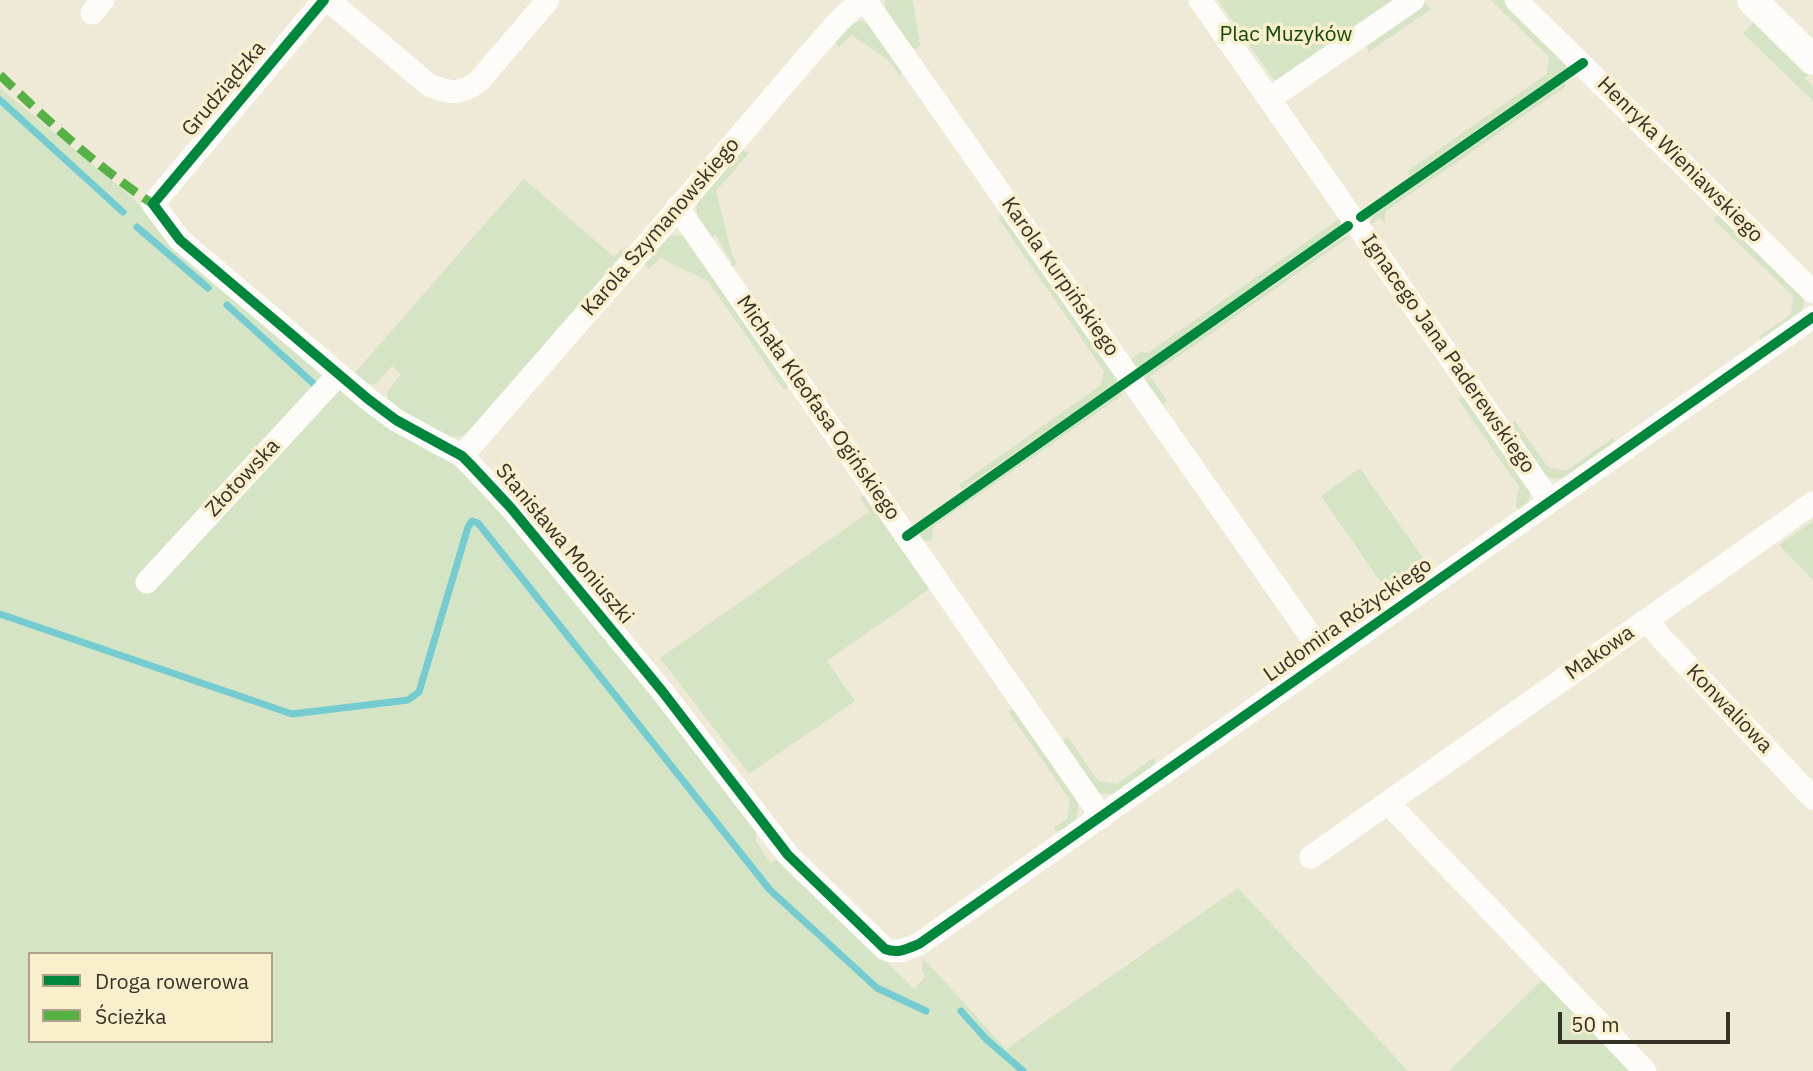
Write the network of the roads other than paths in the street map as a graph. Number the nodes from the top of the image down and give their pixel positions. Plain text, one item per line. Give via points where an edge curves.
1 (326, 0) edge
2 (548, 0) edge
3 (864, 0) edge
4 (1200, 0) edge
5 (1413, 0) edge
6 (1516, 0) edge
7 (1752, 0) edge
8 (1813, 60) edge
9 (1269, 99) junction
10 (153, 204) joint
11 (677, 207) junction
12 (1813, 292) edge
13 (1813, 317) edge
14 (339, 374) junction
15 (462, 456) junction
16 (1550, 501) junction
17 (1813, 503) edge
18 (148, 582) dead end
19 (1647, 620) junction
20 (1326, 658) junction
21 (1813, 798) edge
22 (1388, 803) junction
23 (1102, 817) junction
24 (1311, 858) dead end
25 (903, 951) joint
26 (1645, 1071) edge

1 - 2 street via 429,85 447,92 466,90 479,80
1 - 10 street, Grudziądzka
3 - 11 street, Karola Szymanowskiego via 841,19
3 - 20 street, Karola Kurpińskiego
4 - 9 street, Ignacego Jana Paderewskiego
5 - 9 street
6 - 12 street, Henryka Wieniawskiego
7 - 8 street
9 - 16 street, Ignacego Jana Paderewskiego
10 - 14 street, Stanisława Moniuszki via 180,240
11 - 15 street, Karola Szymanowskiego
11 - 23 street, Michała Kleofasa Ogińskiego
13 - 16 street, Ludomira Różyckiego
14 - 15 street, Stanisława Moniuszki via 396,420
14 - 18 street, Złotowska
15 - 25 street, Stanisława Moniuszki via 511,508 662,691 788,855 885,949
16 - 20 street, Ludomira Różyckiego
17 - 19 street, Makowa
19 - 21 street, Konwaliowa
19 - 22 street, Makowa
20 - 23 street, Ludomira Różyckiego
22 - 24 street, Makowa
22 - 26 street
23 - 25 street, Ludomira Różyckiego

